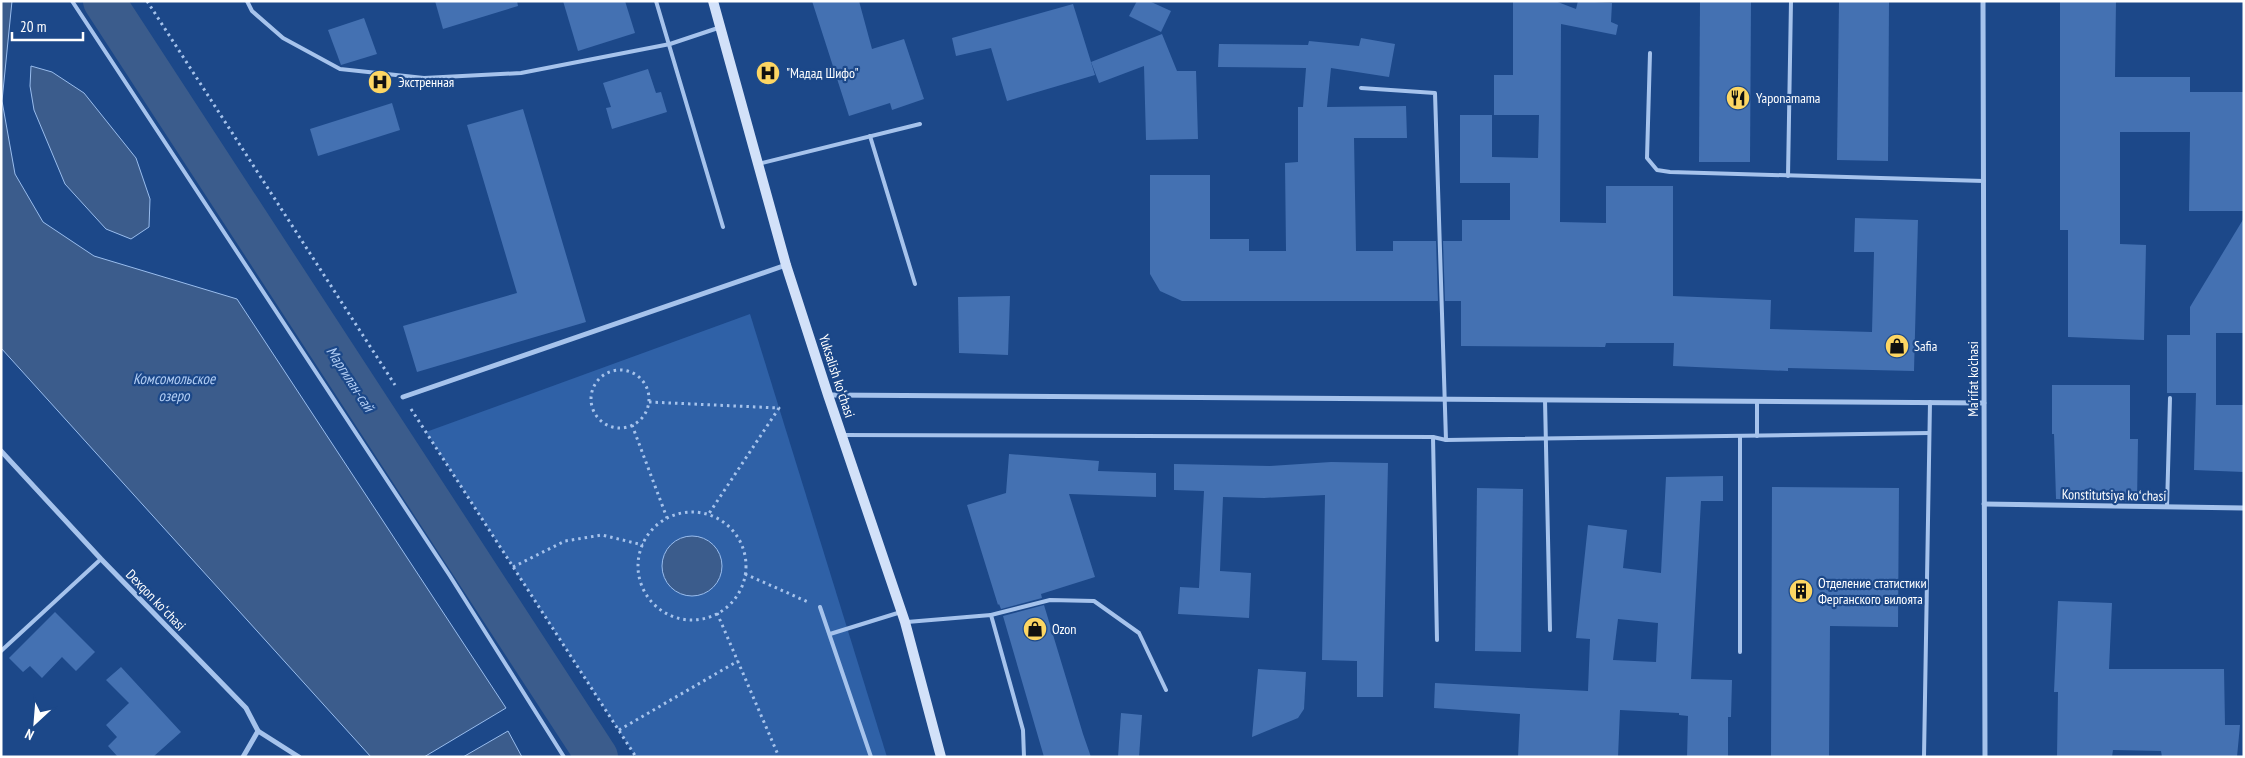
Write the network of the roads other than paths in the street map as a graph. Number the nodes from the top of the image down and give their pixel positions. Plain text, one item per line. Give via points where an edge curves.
1 (72, 1) edge
2 (247, 1) edge
3 (656, 1) edge
4 (713, 1) edge
5 (1791, 1) edge
6 (1983, 1) edge
7 (720, 27) junction
8 (670, 44) junction
9 (1650, 53) dead end
10 (1361, 88) dead end
11 (920, 124) dead end
12 (870, 136) junction
13 (758, 164) junction
14 (1788, 176) junction
15 (1984, 181) junction
16 (723, 227) dead end
17 (786, 265) junction
18 (915, 284) dead end
19 (828, 395) junction
20 (403, 398) road end
21 (2170, 398) dead end
22 (1446, 399) junction
23 (1546, 400) junction
24 (1757, 401) junction
25 (1930, 402) junction
26 (1984, 403) junction
27 (1928, 433) junction
28 (842, 435) junction
29 (1740, 436) junction
30 (1757, 436) junction
31 (1433, 437) junction
32 (1546, 439) junction
33 (1446, 440) junction
34 (1, 451) edge
35 (1984, 504) junction
36 (2167, 507) junction
37 (2244, 508) edge
38 (101, 559) junction
39 (820, 607) road end
40 (990, 615) junction
41 (903, 617) junction
42 (1550, 630) dead end
43 (830, 634) junction
44 (1437, 640) dead end
45 (1, 651) edge
46 (1740, 652) dead end
47 (1166, 690) dead end
48 (258, 731) junction
49 (243, 757) edge
50 (299, 757) edge
51 (564, 757) edge
52 (872, 757) edge
53 (941, 757) edge
54 (1024, 757) edge
55 (1924, 757) edge
56 (1986, 757) edge

1 - 51 lane via 444,568
2 - 8 lane via 252,10 283,38 340,70 424,78 522,73
3 - 8 lane
4 - 7 main road, Yuksalish koʻchasi
5 - 14 lane
6 - 15 street, Ma'rifat ko'chasi
7 - 8 lane
7 - 13 main road, Yuksalish koʻchasi
8 - 16 lane
9 - 14 lane via 1647,158 1656,170
10 - 22 lane via 1436,93
11 - 12 lane
12 - 13 lane
12 - 18 lane
13 - 17 main road, Yuksalish koʻchasi
14 - 15 lane
15 - 26 street, Ma'rifat ko'chasi
17 - 19 main road, Yuksalish koʻchasi
17 - 20 street
19 - 22 street
19 - 28 main road, Yuksalish koʻchasi
21 - 36 lane
22 - 23 street
22 - 33 lane
23 - 24 street
23 - 32 lane
24 - 25 street
24 - 30 lane
25 - 26 street
25 - 27 lane
26 - 35 street, Ma'rifat ko'chasi
27 - 30 lane
27 - 55 lane
28 - 31 lane
28 - 41 main road, Yuksalish koʻchasi
29 - 30 lane
29 - 32 lane
29 - 46 lane
31 - 33 lane
31 - 44 lane
32 - 33 lane
32 - 42 lane
34 - 38 street, Dexqon koʻchasi
35 - 36 street, Konstitutsiya koʻchasi
35 - 56 street, Ma'rifat ko'chasi
36 - 37 street, Konstitutsiya koʻchasi
38 - 45 lane
38 - 48 street, Dexqon koʻchasi via 246,708
39 - 43 lane
40 - 41 lane
40 - 47 lane via 1050,600 1094,601 1139,633
40 - 54 lane via 1023,730
41 - 43 lane
41 - 53 main road, Yuksalish koʻchasi
43 - 52 lane
48 - 49 street
48 - 50 street

